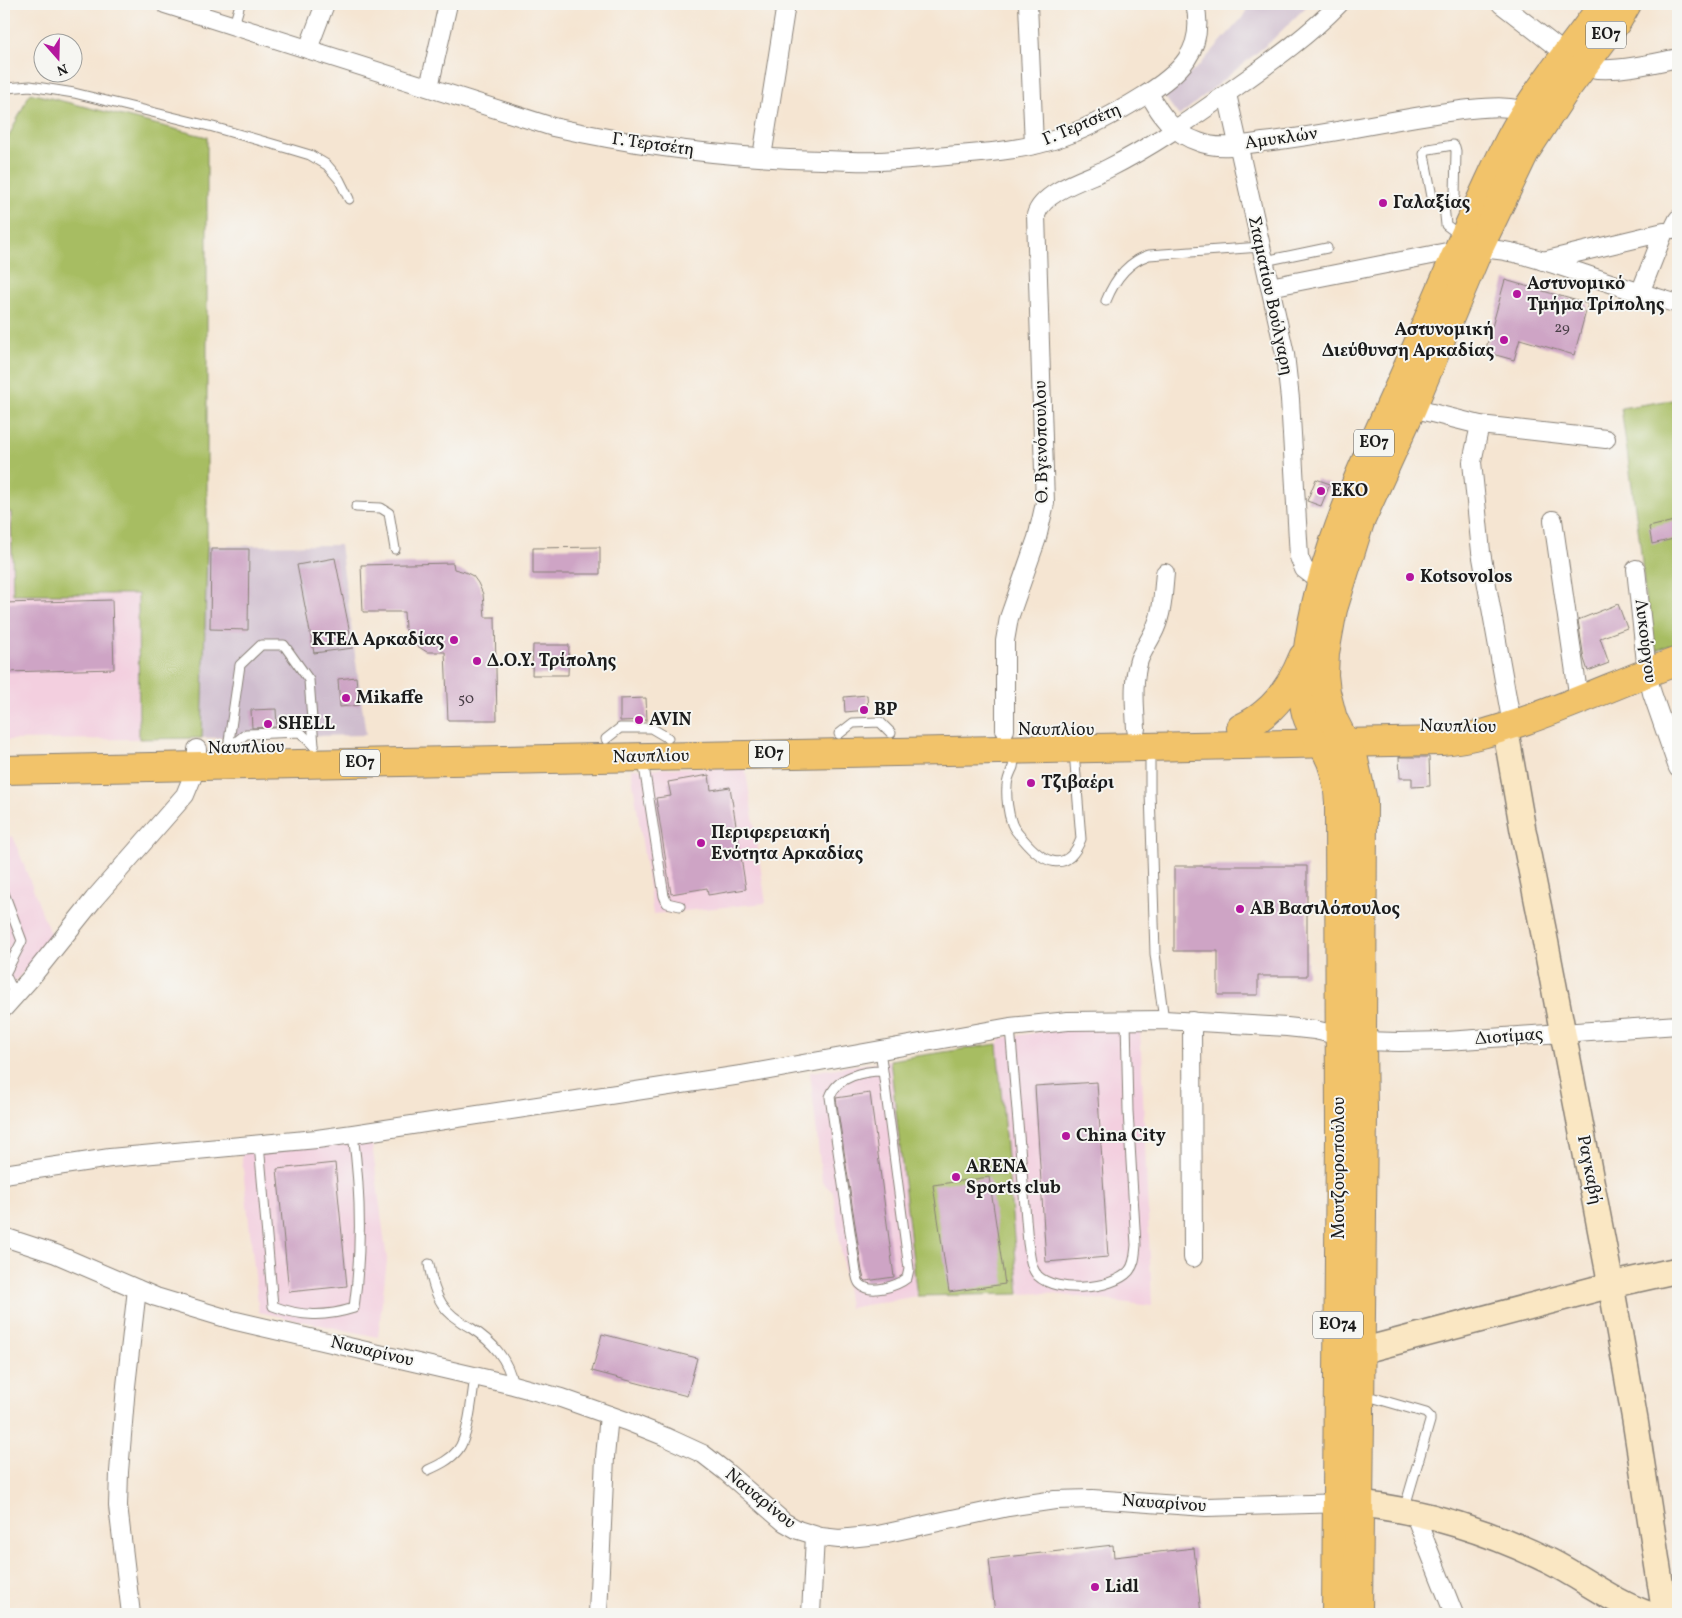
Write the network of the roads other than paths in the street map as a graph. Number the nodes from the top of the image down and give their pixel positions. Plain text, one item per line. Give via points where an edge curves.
1 (165, 4) edge
2 (240, 4) edge
3 (325, 4) edge
4 (448, 4) edge
5 (786, 4) edge
6 (1028, 4) edge
7 (1195, 4) edge
8 (1339, 4) edge
9 (1501, 4) edge
10 (1603, 4) edge
11 (1627, 4) edge
12 (234, 25) junction
13 (308, 48) junction
14 (1678, 58) edge
15 (1575, 60) junction
16 (429, 87) junction
17 (4, 90) edge
18 (1149, 93) junction
19 (1227, 94) junction
20 (1536, 115) junction
21 (1176, 130) junction
22 (1034, 145) junction
23 (1238, 145) junction
24 (762, 157) junction
25 (349, 199) dead end
26 (1444, 206) junction
27 (1673, 227) edge
28 (1467, 245) junction
29 (1327, 248) dead end
30 (1262, 254) junction
31 (1543, 261) junction
32 (1270, 287) junction
33 (1640, 293) junction
34 (1106, 301) dead end
35 (1678, 304) edge
36 (1412, 408) junction
37 (1480, 425) junction
38 (1606, 439) dead end
39 (356, 507) dead end
40 (1553, 520) dead end
41 (395, 549) dead end
42 (1636, 569) dead end
43 (1165, 573) dead end
44 (1321, 582) junction
45 (1309, 642) junction
46 (1678, 660) edge
47 (1632, 674) junction
48 (1587, 693) junction
49 (1508, 726) junction
50 (1242, 728) junction
51 (1329, 735) junction
52 (1143, 738) junction
53 (1010, 740) junction
54 (1413, 741) junction
55 (314, 746) junction
56 (228, 748) junction
57 (1074, 748) junction
58 (4, 752) edge
59 (642, 757) junction
60 (197, 758) junction
61 (1678, 768) edge
62 (4, 770) edge
63 (1363, 802) junction
64 (4, 892) edge
65 (680, 906) dead end
66 (10, 1002) edge
67 (1126, 1019) junction
68 (1164, 1020) junction
69 (1192, 1021) junction
70 (1678, 1026) edge
71 (1010, 1027) junction
72 (1563, 1034) junction
73 (1351, 1039) junction
74 (880, 1051) junction
75 (883, 1071) junction
76 (353, 1134) junction
77 (259, 1144) junction
78 (4, 1174) edge
79 (4, 1237) edge
80 (1193, 1258) dead end
81 (429, 1264) dead end
82 (1678, 1270) edge
83 (1611, 1285) junction
84 (137, 1289) junction
85 (1349, 1354) junction
86 (475, 1376) junction
87 (513, 1385) junction
88 (1360, 1394) junction
89 (609, 1415) junction
90 (428, 1470) dead end
91 (1347, 1503) junction
92 (1409, 1512) junction
93 (815, 1536) junction
94 (131, 1614) edge
95 (598, 1614) edge
96 (811, 1614) edge
97 (1336, 1614) edge
98 (1358, 1614) edge
99 (1454, 1614) edge
100 (1648, 1614) edge
101 (1665, 1614) edge

1 - 12 street, Γ. Τερτσέτη
2 - 12 lane
3 - 13 street
4 - 16 street
5 - 24 street
6 - 22 street
7 - 18 street via 1198,23 1194,47 1183,66
8 - 19 street via 1319,25
9 - 15 street
10 - 15 main road, ΕΟ7
11 - 15 main road, ΕΟ7 via 1618,20
12 - 13 street, Γ. Τερτσέτη
13 - 16 street, Γ. Τερτσέτη
14 - 15 street via 1606,69 1594,69
15 - 20 main road, ΕΟ7
16 - 24 street, Γ. Τερτσέτη via 553,126 608,139
17 - 25 lane via 30,86 74,94 290,148 327,165 340,179
18 - 21 street, Αμυκλών via 1157,110
18 - 22 street, Γ. Τερτσέτη via 1096,123 1065,137
19 - 21 street
19 - 23 street, Σταματίου Βούλγαρη
20 - 23 street, Αμυκλών via 1501,107 1470,109
20 - 28 main road, ΕΟ7 via 1500,159
21 - 23 street, Αμυκλών via 1200,143
21 - 53 street, Θ. Βγενόπουλου via 1126,159 1051,195 1038,207 1045,503 1006,632
22 - 24 street, Γ. Τερτσέτη via 986,153 878,161
23 - 30 street, Σταματίου Βούλγαρη
26 - 26 lane via 1455,196 1456,150 1453,145 1429,149 1424,154 1432,197
26 - 28 lane via 1446,225
27 - 31 street
27 - 33 street
28 - 31 street
28 - 32 street
28 - 36 main road, ΕΟ7
28 - 44 main road, ΕΟ7 via 1343,513
29 - 30 lane
30 - 32 street, Σταματίου Βούλγαρη
30 - 34 lane via 1148,255 1135,260 1123,272
31 - 33 street
32 - 44 street, Σταματίου Βούλγαρη via 1286,364 1299,558 1304,569
33 - 35 street
36 - 37 street
36 - 51 main road, ΕΟ7 via 1360,522 1333,609 1324,675
37 - 38 street
37 - 49 street via 1472,462 1481,552
39 - 41 lane via 380,508 389,513
40 - 48 street
42 - 47 street, Λυκούργου
43 - 52 street via 1162,609 1140,659 1134,685
44 - 45 main road, ΕΟ7
45 - 50 main road, ΕΟ7 via 1290,683 1279,698 1266,712
45 - 51 main road, ΕΟ7 via 1305,674 1306,716
46 - 47 main road
47 - 48 main road
47 - 61 street, Λυκούργου via 1655,701
48 - 49 main road
49 - 51 main road, Ναυπλίου
49 - 54 main road, Ναυπλίου via 1461,739
49 - 72 street, Ραγκαβή via 1523,830
50 - 51 main road, Ναυπλίου / ΕΟ7
50 - 52 main road, Ναυπλίου / ΕΟ7
51 - 52 main road, Ναυπλίου / ΕΟ7
51 - 54 main road, Ναυπλίου
51 - 63 main road, Μουτζουροπούλου / ΕΟ74 via 1354,760
51 - 73 main road, Μουτζουροπούλου / ΕΟ74 via 1339,802
52 - 53 main road, Ναυπλίου / ΕΟ7
52 - 57 main road, Ναυπλίου / ΕΟ7
52 - 68 lane via 1150,791 1155,954
53 - 55 main road, Ναυπλίου / ΕΟ7 via 891,733
53 - 57 main road, Ναυπλίου / ΕΟ7
53 - 57 lane via 1013,766 1007,786 1012,825 1044,859 1058,862 1068,859 1077,850 1081,839
53 - 59 main road, Ναυπλίου / ΕΟ7
54 - 63 main road via 1392,750 1370,770
55 - 56 main road, Ναυπλίου / ΕΟ7
55 - 56 lane via 308,680 284,645 261,645 240,665
56 - 60 main road, Ναυπλίου / ΕΟ7
58 - 60 main road, Ναυπλίου / ΕΟ7
59 - 60 main road, Ναυπλίου / ΕΟ7
59 - 65 lane via 664,896 667,903
60 - 62 main road, Ναυπλίου / ΕΟ7
60 - 66 street via 185,795
63 - 73 main road, Μουτζουροπούλου / ΕΟ74
64 - 66 lane via 22,942 5,974
67 - 68 street, Διοτίμας
67 - 71 street, Διοτίμας
67 - 71 lane via 1136,1245 1134,1264 1112,1282 1091,1286 1049,1283 1034,1270 1028,1243
68 - 69 street, Διοτίμας
69 - 73 street, Διοτίμας via 1306,1029
69 - 80 street
70 - 72 street, Διοτίμας
71 - 74 street, Διοτίμας
72 - 73 street, Διοτίμας via 1447,1041
72 - 83 street, Ραγκαβή
73 - 85 main road, Μουτζουροπούλου / ΕΟ74 via 1363,1122
74 - 75 lane
74 - 76 street, Διοτίμας
75 - 75 lane via 851,1077 835,1087 830,1097 856,1272 862,1286 872,1289 898,1284 907,1278 910,1269
76 - 77 street, Διοτίμας
76 - 77 lane via 361,1230 354,1308 325,1315 298,1314 273,1306
77 - 78 street, Διοτίμας via 110,1158
79 - 84 street, Ναυαρίνου via 56,1254
81 - 87 lane via 434,1288 442,1304 497,1349 511,1373
82 - 83 street
83 - 85 street
83 - 101 street, Ραγκαβή
84 - 86 street, Ναυαρίνου via 232,1320
84 - 94 street via 118,1489
85 - 88 main road, Μουτζουροπούλου / ΕΟ74
85 - 91 main road, Μουτζουροπούλου / ΕΟ74
86 - 87 street, Ναυαρίνου
86 - 90 lane via 460,1446 447,1460
87 - 89 street, Ναυαρίνου
88 - 91 main road, Μουτζουροπούλου / ΕΟ74
88 - 92 lane via 1426,1413 1430,1417
89 - 93 street, Ναυαρίνου via 703,1454 784,1522
89 - 95 street
91 - 92 street, Ναυαρίνου
91 - 93 street, Ναυαρίνου via 1206,1507 1074,1498 1008,1507 878,1535 839,1539
91 - 97 main road, Μουτζουροπούλου / ΕΟ74
91 - 98 main road, Μουτζουροπούλου / ΕΟ74
92 - 99 street
92 - 100 street, Ναυαρίνου via 1455,1524 1522,1549 1618,1602
93 - 96 street

